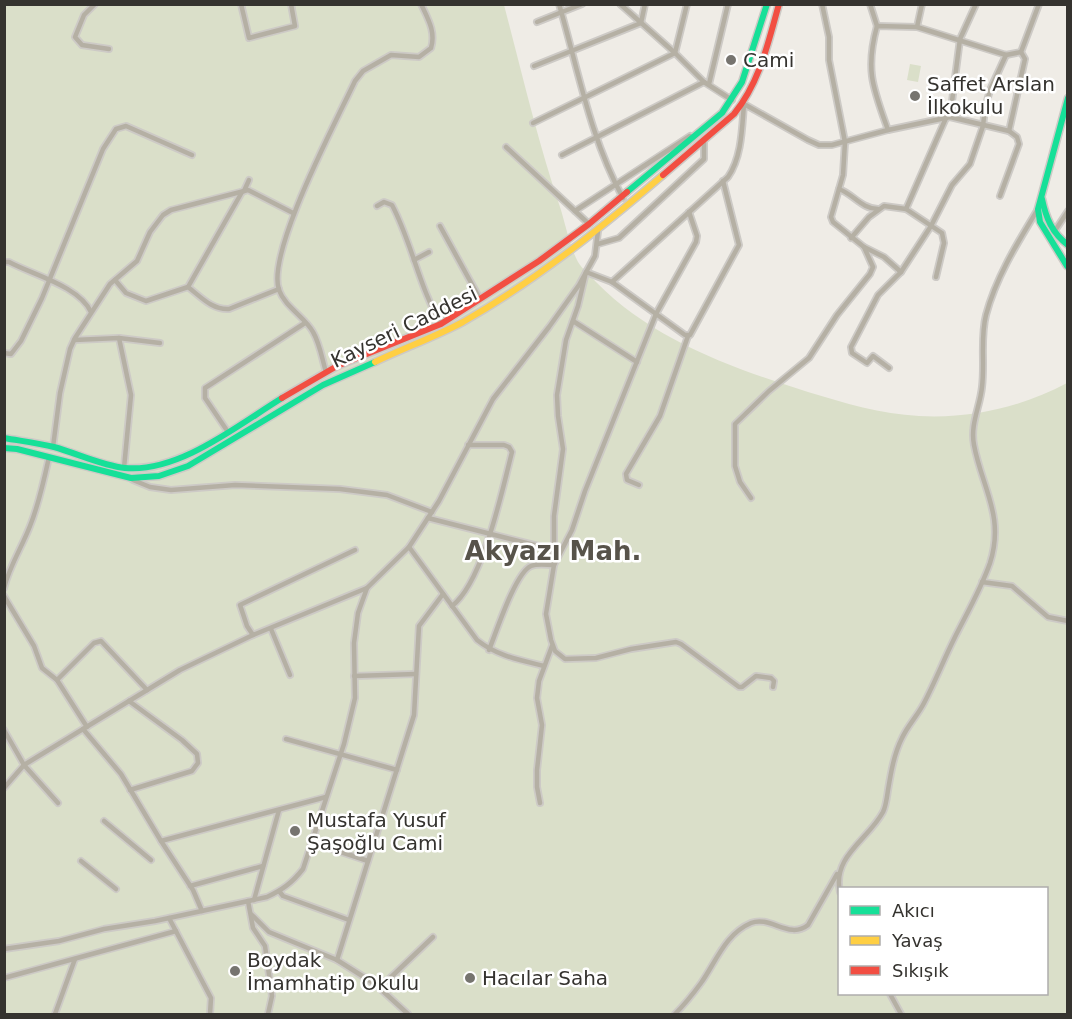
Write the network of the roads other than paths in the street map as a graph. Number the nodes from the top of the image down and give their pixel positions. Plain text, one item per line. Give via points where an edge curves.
1 (95, 4) edge
2 (241, 4) edge
3 (291, 4) edge
4 (422, 4) edge
5 (559, 4) edge
6 (582, 4) edge
7 (620, 4) edge
8 (645, 4) edge
9 (687, 4) edge
10 (728, 4) edge
11 (767, 4) edge
12 (779, 4) edge
13 (822, 4) edge
14 (870, 4) edge
15 (922, 4) edge
16 (976, 4) edge
17 (1039, 4) edge
18 (561, 13) junction
19 (537, 22) dead end
20 (641, 23) junction
21 (877, 26) junction
22 (917, 27) junction
23 (960, 39) junction
24 (109, 49) dead end
25 (573, 51) junction
26 (1021, 52) junction
27 (675, 53) junction
28 (1006, 55) junction
29 (534, 66) dead end
30 (706, 83) junction
31 (584, 98) junction
32 (1068, 98) edge
33 (732, 100) junction
34 (744, 104) junction
35 (948, 117) junction
36 (533, 123) dead end
37 (710, 123) junction
38 (983, 126) junction
39 (888, 130) junction
40 (1010, 131) junction
41 (597, 138) junction
42 (704, 140) junction
43 (845, 142) junction
44 (506, 147) dead end
45 (192, 155) dead end
46 (562, 155) dead end
47 (249, 180) dead end
48 (723, 181) junction
49 (615, 184) junction
50 (839, 189) junction
51 (243, 191) junction
52 (1000, 196) dead end
53 (623, 198) junction
54 (1042, 198) junction
55 (377, 206) dead end
56 (881, 209) junction
57 (906, 209) junction
58 (1038, 209) junction
59 (575, 211) junction
60 (689, 212) junction
61 (1068, 212) edge
62 (293, 213) junction
63 (589, 224) junction
64 (440, 226) dead end
65 (931, 226) junction
66 (598, 231) junction
67 (1054, 232) junction
68 (851, 238) junction
69 (598, 244) junction
70 (1068, 245) edge
71 (864, 247) junction
72 (429, 252) dead end
73 (414, 260) junction
74 (1068, 260) edge
75 (4, 262) edge
76 (1067, 266) edge
77 (586, 272) junction
78 (901, 272) junction
79 (936, 277) dead end
80 (49, 280) junction
81 (115, 280) junction
82 (612, 282) junction
83 (188, 287) junction
84 (279, 289) junction
85 (480, 299) junction
86 (91, 312) junction
87 (656, 314) junction
88 (573, 321) junction
89 (305, 323) junction
90 (441, 324) junction
91 (688, 336) junction
92 (119, 338) junction
93 (74, 340) junction
94 (160, 343) dead end
95 (4, 353) edge
96 (637, 362) junction
97 (889, 368) dead end
98 (326, 372) junction
99 (228, 432) junction
100 (4, 438) edge
101 (468, 445) junction
102 (53, 447) junction
103 (4, 448) edge
104 (49, 457) junction
105 (123, 468) junction
106 (131, 478) junction
107 (639, 485) dead end
108 (751, 498) dead end
109 (432, 512) junction
110 (428, 518) junction
111 (490, 534) junction
112 (409, 548) junction
113 (355, 550) dead end
114 (554, 550) junction
115 (554, 565) junction
116 (982, 582) junction
117 (4, 588) edge
118 (367, 588) junction
119 (443, 594) junction
120 (4, 596) edge
121 (452, 606) junction
122 (1068, 621) edge
123 (271, 629) junction
124 (253, 635) junction
125 (552, 646) junction
126 (489, 650) junction
127 (544, 666) junction
128 (416, 674) junction
129 (290, 675) dead end
130 (354, 676) junction
131 (57, 680) junction
132 (773, 687) dead end
133 (147, 690) junction
134 (129, 701) junction
135 (85, 728) junction
136 (4, 730) edge
137 (286, 739) dead end
138 (340, 755) junction
139 (24, 765) junction
140 (397, 770) junction
141 (4, 789) edge
142 (130, 790) junction
143 (326, 797) junction
144 (58, 803) dead end
145 (540, 803) dead end
146 (279, 809) junction
147 (104, 821) dead end
148 (160, 841) junction
149 (311, 842) junction
150 (152, 860) dead end
151 (81, 861) dead end
152 (368, 861) junction
153 (263, 866) junction
154 (838, 872) junction
155 (190, 886) junction
156 (838, 887) edge
157 (116, 889) dead end
158 (279, 891) junction
159 (251, 900) junction
160 (202, 911) junction
161 (252, 915) junction
162 (169, 918) junction
163 (350, 920) junction
164 (176, 931) junction
165 (433, 937) dead end
166 (4, 949) edge
167 (75, 959) junction
168 (337, 960) junction
169 (4, 978) edge
170 (375, 984) junction
171 (891, 995) edge
172 (55, 1014) edge
173 (210, 1014) edge
174 (268, 1014) edge
175 (408, 1014) edge
176 (675, 1014) edge
177 (901, 1014) edge

1 - 24 street via 84,15 75,37 82,45
2 - 3 street via 249,38 295,26
4 - 62 street via 432,27 430,48 419,57 391,55 363,71
5 - 18 street
6 - 18 street
7 - 20 street
8 - 20 street
9 - 27 street
10 - 30 street
11 - 33 main road, Kayseri Caddesi via 750,63
12 - 34 main road, Kayseri Caddesi
13 - 43 street
14 - 21 street
15 - 22 street
16 - 23 street
17 - 26 street
18 - 19 street
18 - 25 street
20 - 25 street
20 - 27 street
21 - 22 street
21 - 39 street via 870,73
22 - 23 street
23 - 28 street
23 - 35 street
25 - 29 street
25 - 31 street
26 - 28 street
26 - 40 street via 1025,59
27 - 30 street
27 - 31 street
28 - 38 street via 990,90
30 - 33 street
30 - 41 street
31 - 36 street
31 - 41 street
32 - 54 main road
33 - 37 main road, Kayseri Caddesi
34 - 42 main road, Kayseri Caddesi
34 - 43 street via 813,142
34 - 48 street via 741,138 732,171
35 - 38 street
35 - 39 street
35 - 57 street
37 - 49 street
37 - 53 main road, Kayseri Caddesi
38 - 40 street
38 - 65 street via 970,164 952,185
39 - 43 street
40 - 52 street via 1018,144
41 - 46 street
41 - 49 street
42 - 66 main road, Kayseri Caddesi
42 - 69 street via 704,159 619,238
43 - 50 street
44 - 59 street
45 - 80 street via 126,126 116,129 103,149
47 - 51 street
48 - 60 street
48 - 91 street via 739,245
49 - 53 street
49 - 59 street
50 - 56 street via 869,208
50 - 68 street via 831,217
51 - 62 street
51 - 81 street via 163,215 137,261
51 - 83 street
53 - 63 main road, Kayseri Caddesi
54 - 58 main road
54 - 67 main road via 1044,214
55 - 73 street via 384,202 392,205
56 - 57 street
56 - 68 street
57 - 65 street
58 - 76 main road via 1040,222
58 - 116 street via 998,282 986,316 985,368 972,426 973,443 994,508 995,533
59 - 63 street
60 - 82 street
60 - 87 street via 696,242
61 - 67 street
62 - 84 street via 279,268
63 - 85 main road, Kayseri Caddesi
64 - 85 street
65 - 78 street
65 - 79 street via 944,239
66 - 69 street
66 - 106 main road, Kayseri Caddesi via 462,322 323,385 188,466 159,476
67 - 70 main road
68 - 71 street
69 - 77 street
71 - 78 street
71 - 108 street via 873,263 872,271 818,346 735,424 735,465
72 - 73 street
73 - 90 street
74 - 76 main road
75 - 80 street
77 - 82 street
77 - 88 street
77 - 101 street via 493,399
78 - 97 street via 878,295 851,348 867,363 873,356
80 - 86 street via 82,298
80 - 95 street via 21,341 11,354
81 - 83 street via 126,293 146,301
81 - 86 street
82 - 87 street
83 - 84 street via 223,309
84 - 89 street
85 - 90 main road, Kayseri Caddesi
86 - 93 street
87 - 91 street
87 - 96 street
88 - 96 street
88 - 114 street via 557,395 563,449 554,516
89 - 98 street via 313,332
89 - 99 street via 205,388 205,398
90 - 98 main road, Kayseri Caddesi
91 - 107 street via 660,416 626,474 627,480
92 - 93 street
92 - 94 street
92 - 105 street via 131,395
93 - 102 street via 60,393
96 - 115 street via 572,530
98 - 99 main road, Kayseri Caddesi
99 - 105 main road, Kayseri Caddesi via 165,464
100 - 102 main road, Kayseri Caddesi
101 - 109 street
101 - 111 street via 504,445 512,452
102 - 105 main road, Kayseri Caddesi
103 - 104 main road, Kayseri Caddesi
104 - 106 main road, Kayseri Caddesi
104 - 117 street via 30,526
106 - 109 street via 150,487 171,490 235,485 340,489 387,495
109 - 110 street
110 - 111 street
110 - 112 street
111 - 114 street
111 - 121 street via 466,592
112 - 118 street
112 - 119 street
113 - 124 street via 240,605
114 - 115 street
115 - 125 street via 546,614
115 - 126 street via 537,564 523,572
116 - 122 street via 1012,586 1048,617
116 - 154 street via 923,705 903,735 884,811
118 - 123 street
118 - 130 street via 358,613
119 - 121 street
119 - 128 street via 419,626
120 - 131 street via 34,646 42,668
121 - 126 street
123 - 124 street
123 - 129 street
124 - 133 street
125 - 127 street
125 - 132 street via 565,658 596,658 631,648 678,643 739,687 756,676 771,678
126 - 127 street
127 - 145 street via 537,698 542,725 537,770
128 - 130 street
128 - 140 street via 414,715
130 - 138 street via 355,698
131 - 133 street via 94,643 101,641
131 - 135 street
133 - 134 street
134 - 135 street
134 - 142 street via 182,740 199,759 192,771
135 - 139 street
135 - 142 street
136 - 139 street
137 - 138 street
138 - 140 street
138 - 143 street
139 - 141 street
139 - 144 street
140 - 152 street
142 - 148 street
143 - 146 street
143 - 149 street
146 - 148 street
146 - 153 street
147 - 150 street
148 - 155 street
149 - 152 street
149 - 158 street via 303,869
151 - 157 street
152 - 163 street
153 - 155 street
153 - 159 street
154 - 156 street
154 - 176 street via 804,928 790,930 756,921 730,938 702,982
155 - 160 street
158 - 159 street
158 - 163 street via 283,896
159 - 160 street
159 - 161 street
160 - 162 street
161 - 168 street via 270,932
161 - 174 street via 253,928 266,952 272,996
162 - 164 street
162 - 166 street
163 - 168 street
164 - 167 street
164 - 173 street via 211,998
165 - 170 street via 388,980
167 - 169 street
167 - 172 street
168 - 170 street
170 - 175 street
171 - 177 street

